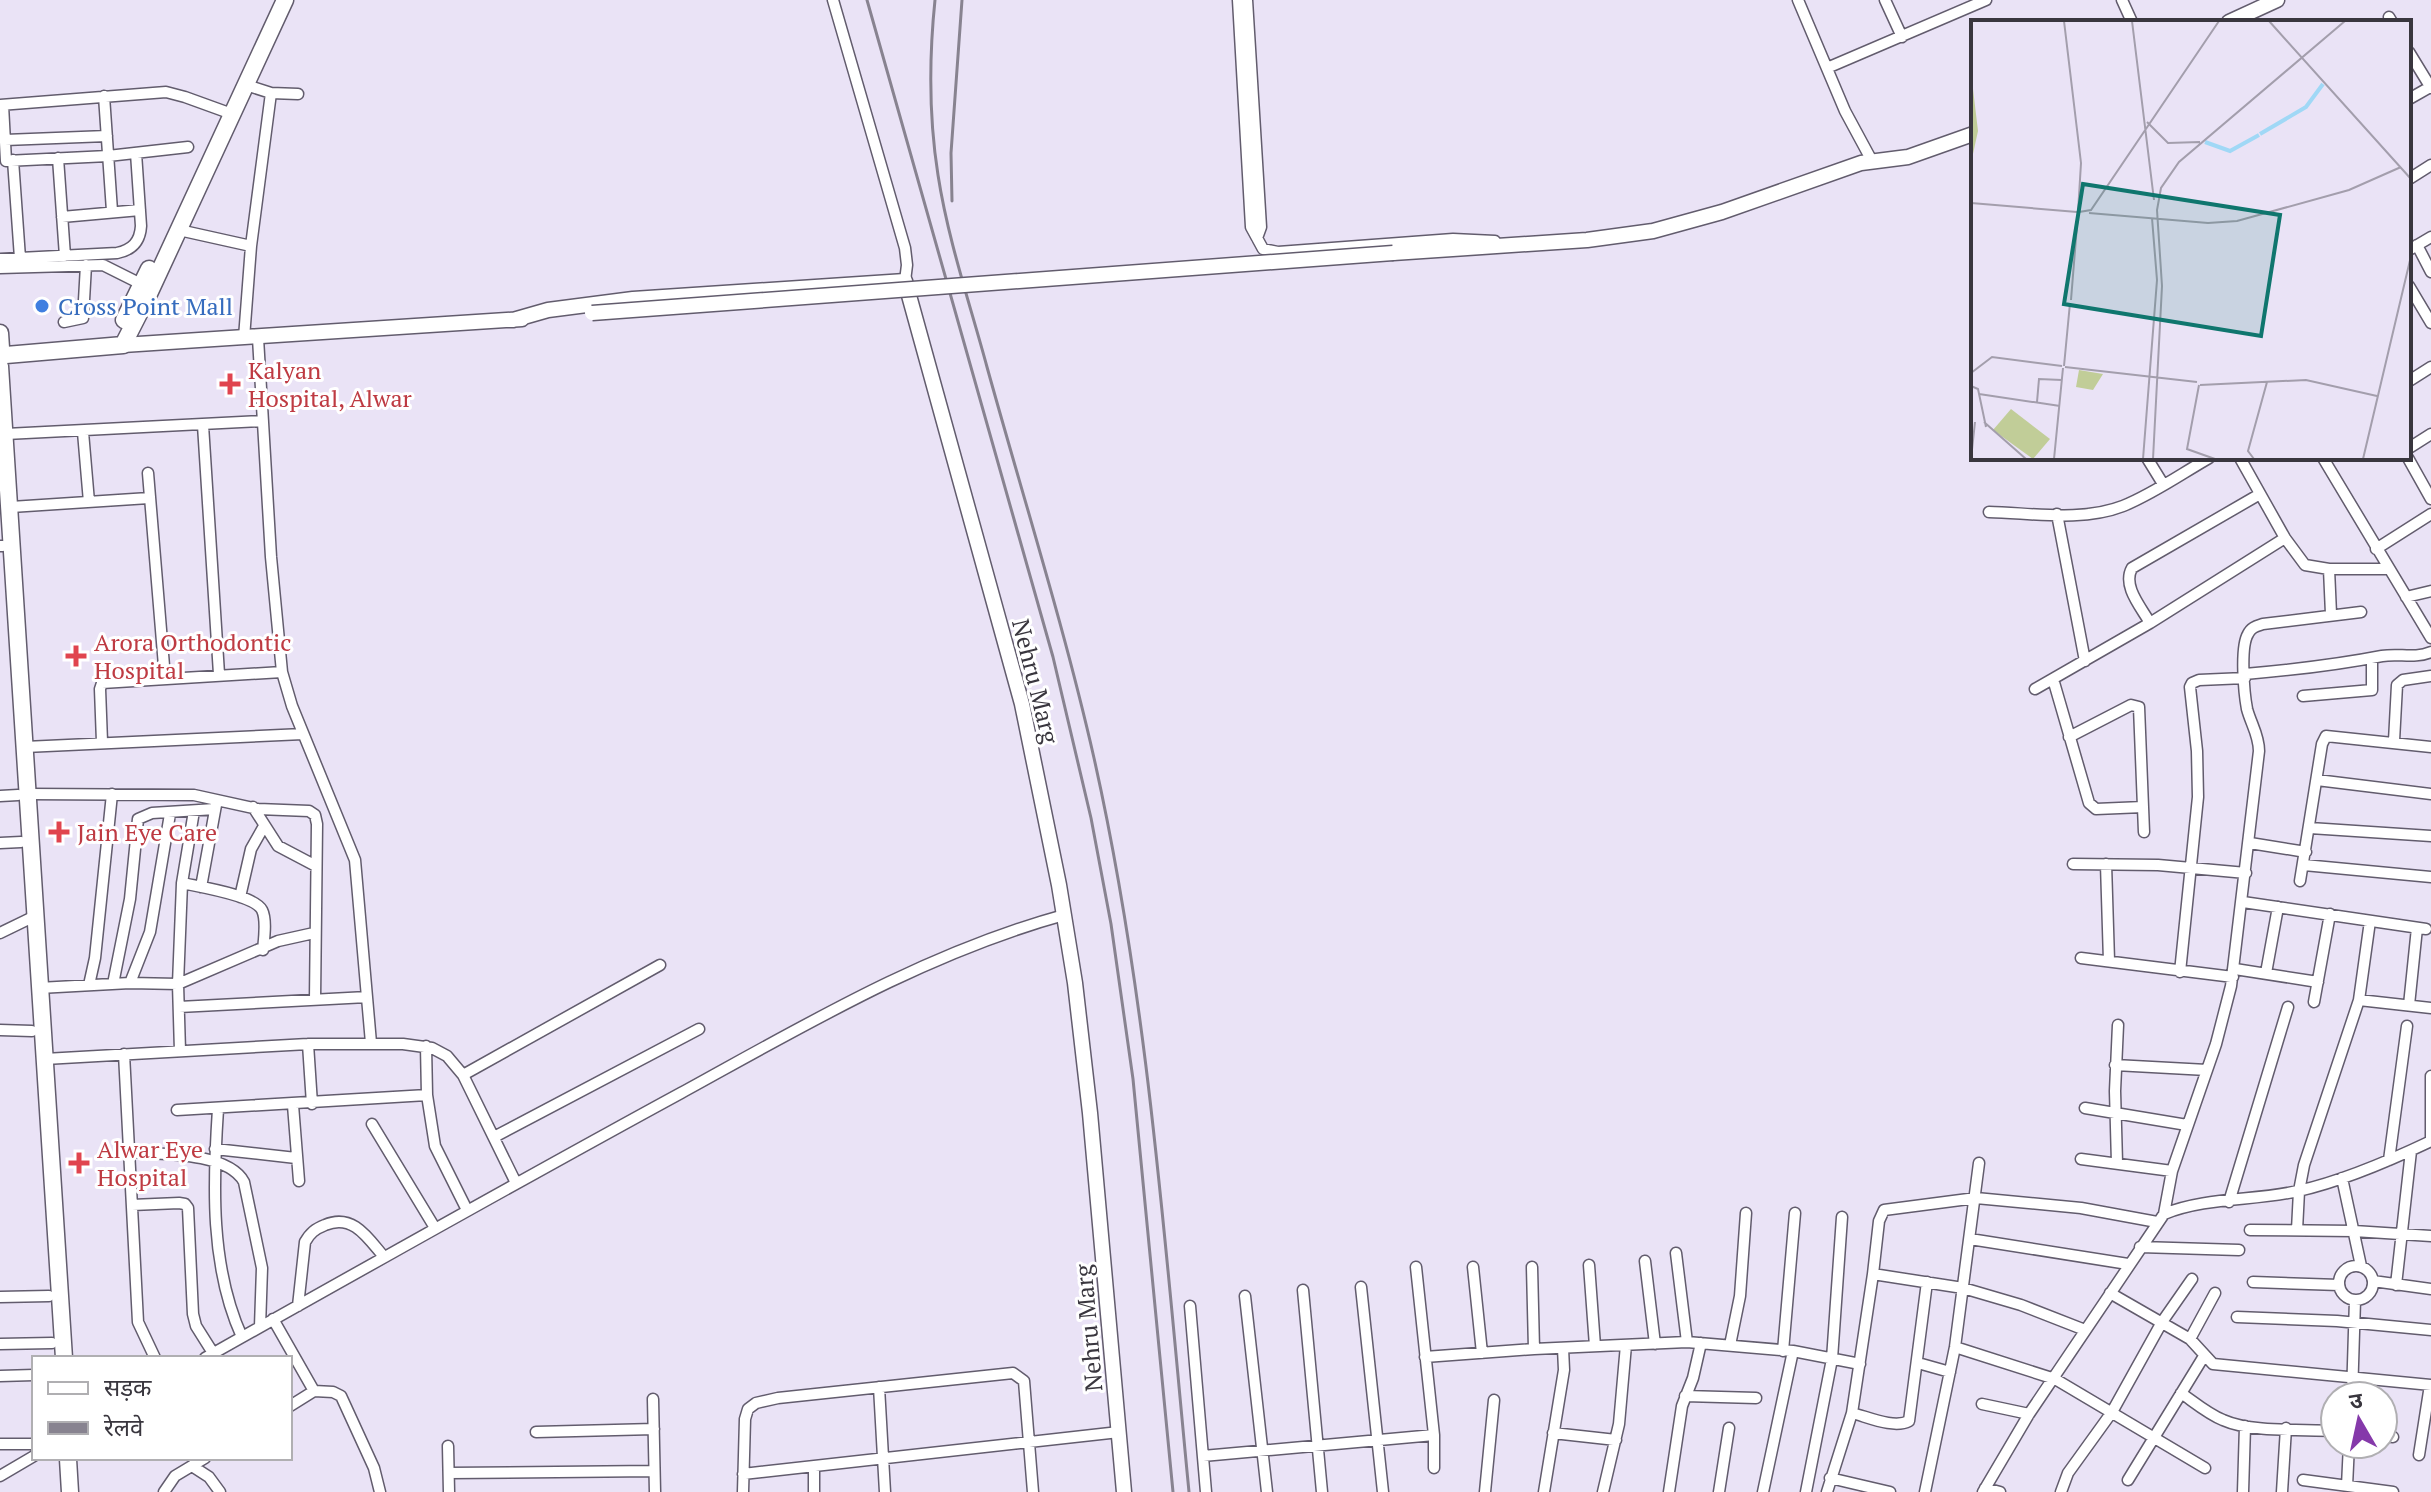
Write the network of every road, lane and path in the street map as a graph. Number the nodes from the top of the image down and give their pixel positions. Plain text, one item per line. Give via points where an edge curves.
1 (833, 0) edge
2 (1238, 0) edge
3 (1247, 0) edge
4 (1798, 0) edge
5 (1885, 0) edge
6 (1986, 0) edge
7 (2122, 0) edge
8 (2277, 0) edge
9 (277, 5) edge
10 (2131, 20) edge
11 (2233, 20) edge
12 (1902, 37) junction
13 (2411, 55) edge
14 (1827, 68) junction
15 (246, 85) junction
16 (2430, 88) edge
17 (271, 93) junction
18 (298, 94) dead end
19 (104, 96) junction
20 (2411, 98) edge
21 (2, 105) edge
22 (227, 112) junction
23 (1971, 135) edge
24 (107, 136) junction
25 (5, 140) junction
26 (188, 147) dead end
27 (136, 153) junction
28 (108, 156) junction
29 (58, 158) junction
30 (13, 160) junction
31 (1872, 161) junction
32 (2431, 165) edge
33 (2411, 178) edge
34 (140, 210) junction
35 (112, 211) junction
36 (62, 217) junction
37 (179, 230) junction
38 (2431, 237) edge
39 (1257, 238) junction
40 (1541, 243) junction
41 (251, 246) junction
42 (2413, 248) edge
43 (65, 256) junction
44 (20, 258) junction
45 (0, 259) edge
46 (86, 265) junction
47 (0, 268) edge
48 (2431, 272) edge
49 (905, 281) junction
50 (146, 287) junction
51 (2411, 288) edge
52 (2427, 306) edge
53 (513, 320) junction
54 (64, 322) dead end
55 (2431, 323) edge
56 (251, 338) junction
57 (116, 346) junction
58 (1, 353) edge
59 (2431, 367) edge
60 (2411, 380) edge
61 (263, 421) junction
62 (203, 425) junction
63 (83, 432) junction
64 (6, 434) junction
65 (2431, 434) edge
66 (2411, 447) edge
67 (2148, 460) edge
68 (2205, 460) edge
69 (2241, 460) edge
70 (2324, 460) edge
71 (2409, 460) edge
72 (148, 473) dead end
73 (2163, 484) junction
74 (2260, 494) junction
75 (149, 498) junction
76 (2431, 499) edge
77 (89, 502) junction
78 (5, 508) edge
79 (1989, 512) dead end
80 (2057, 514) junction
81 (2431, 514) edge
82 (2285, 538) junction
83 (1, 546) edge
84 (2376, 549) junction
85 (2329, 569) junction
86 (2388, 569) junction
87 (2431, 591) edge
88 (2406, 597) junction
89 (2361, 612) dead end
90 (2331, 614) junction
91 (2150, 623) junction
92 (2431, 638) edge
93 (2431, 652) edge
94 (2372, 659) junction
95 (2085, 661) junction
96 (282, 672) junction
97 (219, 674) junction
98 (2245, 676) junction
99 (2431, 676) edge
100 (165, 678) junction
101 (2053, 679) junction
102 (2035, 689) dead end
103 (2303, 696) dead end
104 (303, 734) junction
105 (2069, 737) junction
106 (2394, 741) junction
107 (102, 742) junction
108 (25, 747) junction
109 (2431, 747) edge
110 (2317, 780) junction
111 (112, 794) junction
112 (2431, 794) edge
113 (24, 795) junction
114 (0, 796) edge
115 (216, 804) junction
116 (253, 807) junction
117 (2143, 807) junction
118 (194, 811) junction
119 (170, 814) junction
120 (264, 826) junction
121 (2310, 828) junction
122 (2144, 832) dead end
123 (2431, 836) edge
124 (21, 842) junction
125 (0, 843) edge
126 (2250, 843) junction
127 (2306, 852) junction
128 (2073, 864) dead end
129 (2106, 864) junction
130 (2304, 865) junction
131 (316, 866) junction
132 (2192, 867) junction
133 (2246, 873) junction
134 (2431, 877) edge
135 (2300, 881) dead end
136 (182, 883) junction
137 (201, 887) junction
138 (240, 897) junction
139 (2243, 902) junction
140 (2278, 907) junction
141 (2330, 914) junction
142 (1064, 915) junction
143 (30, 918) junction
144 (2370, 921) junction
145 (0, 933) edge
146 (314, 933) junction
147 (263, 950) junction
148 (2081, 958) dead end
149 (2109, 961) junction
150 (660, 965) dead end
151 (2180, 972) junction
152 (2234, 973) junction
153 (2266, 973) junction
154 (2318, 982) junction
155 (130, 983) junction
156 (113, 984) junction
157 (178, 984) junction
158 (89, 985) junction
159 (39, 988) junction
160 (367, 997) junction
161 (315, 999) junction
162 (2359, 1000) junction
163 (2314, 1002) dead end
164 (2409, 1005) junction
165 (179, 1007) junction
166 (2288, 1007) dead end
167 (2431, 1008) edge
168 (2118, 1025) dead end
169 (2407, 1026) dead end
170 (699, 1029) dead end
171 (0, 1030) edge
172 (32, 1031) junction
173 (371, 1043) junction
174 (308, 1044) junction
175 (426, 1046) junction
176 (180, 1051) junction
177 (124, 1054) junction
178 (45, 1059) junction
179 (2115, 1065) junction
180 (2207, 1070) junction
181 (463, 1075) junction
182 (2431, 1076) edge
183 (427, 1095) junction
184 (312, 1104) junction
185 (293, 1105) junction
186 (2085, 1108) dead end
187 (218, 1109) junction
188 (177, 1110) dead end
189 (2117, 1115) junction
190 (372, 1124) dead end
191 (2187, 1125) junction
192 (494, 1137) junction
193 (2431, 1141) edge
194 (215, 1149) junction
195 (2411, 1151) junction
196 (129, 1152) junction
197 (296, 1158) junction
198 (2081, 1159) dead end
199 (2389, 1160) junction
200 (215, 1162) junction
201 (1979, 1163) dead end
202 (2117, 1163) junction
203 (2172, 1171) junction
204 (2342, 1178) junction
205 (299, 1181) dead end
206 (516, 1183) junction
207 (2299, 1191) junction
208 (1976, 1198) junction
209 (2229, 1202) junction
210 (132, 1205) junction
211 (467, 1210) junction
212 (1746, 1213) dead end
213 (1795, 1213) dead end
214 (1842, 1217) dead end
215 (2161, 1218) junction
216 (435, 1228) junction
217 (2250, 1230) dead end
218 (2297, 1230) junction
219 (2354, 1231) junction
220 (2403, 1234) junction
221 (2431, 1236) edge
222 (1970, 1239) junction
223 (2140, 1247) junction
224 (2239, 1250) dead end
225 (1676, 1253) dead end
226 (384, 1257) junction
227 (1645, 1261) dead end
228 (2128, 1264) junction
229 (1589, 1265) dead end
230 (2361, 1266) junction
231 (1416, 1267) dead end
232 (1473, 1267) dead end
233 (1532, 1267) dead end
234 (1873, 1274) junction
235 (2192, 1279) dead end
236 (2373, 1281) junction
237 (1927, 1282) junction
238 (2253, 1282) dead end
239 (2339, 1285) junction
240 (2396, 1285) junction
241 (2430, 1285) edge
242 (1361, 1287) dead end
243 (1963, 1288) junction
244 (1303, 1290) dead end
245 (2110, 1293) junction
246 (2215, 1293) dead end
247 (49, 1296) junction
248 (1245, 1296) dead end
249 (0, 1297) edge
250 (2355, 1300) junction
251 (298, 1306) junction
252 (1190, 1306) dead end
253 (2237, 1317) dead end
254 (273, 1319) junction
255 (2162, 1322) junction
256 (2355, 1323) junction
257 (260, 1327) junction
258 (2085, 1330) junction
259 (2431, 1330) edge
260 (242, 1337) junction
261 (2190, 1339) junction
262 (1687, 1342) junction
263 (1701, 1343) junction
264 (0, 1344) edge
265 (1655, 1344) junction
266 (1626, 1345) junction
267 (1730, 1345) junction
268 (1595, 1346) junction
269 (1955, 1347) junction
270 (1563, 1348) junction
271 (1534, 1349) junction
272 (52, 1350) edge
273 (1788, 1351) junction
274 (1482, 1353) junction
275 (64, 1356) edge
276 (154, 1356) edge
277 (209, 1356) edge
278 (2204, 1356) junction
279 (1425, 1357) junction
280 (1832, 1359) junction
281 (1918, 1363) junction
282 (1860, 1364) junction
283 (1950, 1372) junction
284 (32, 1375) edge
285 (0, 1376) edge
286 (2353, 1376) junction
287 (2055, 1379) junction
288 (2353, 1380) edge
289 (2430, 1385) edge
290 (879, 1387) junction
291 (314, 1391) junction
292 (2181, 1393) junction
293 (1685, 1396) junction
294 (1756, 1398) dead end
295 (653, 1399) dead end
296 (1494, 1400) dead end
297 (1982, 1404) dead end
298 (292, 1405) edge
299 (2112, 1412) junction
300 (1852, 1413) junction
301 (2029, 1414) junction
302 (2245, 1426) junction
303 (1729, 1428) dead end
304 (2286, 1428) junction
305 (654, 1429) junction
306 (2319, 1430) edge
307 (536, 1432) dead end
308 (1119, 1432) junction
309 (1553, 1433) junction
310 (2427, 1433) edge
311 (1434, 1435) junction
312 (2154, 1437) junction
313 (1379, 1440) junction
314 (1616, 1440) junction
315 (1028, 1442) junction
316 (0, 1444) edge
317 (32, 1444) edge
318 (1317, 1445) junction
319 (448, 1446) dead end
320 (1262, 1450) junction
321 (2419, 1455) dead end
322 (1203, 1456) junction
323 (32, 1457) edge
324 (885, 1458) junction
325 (62, 1460) edge
326 (62, 1460) edge
327 (202, 1460) edge
328 (2348, 1460) edge
329 (192, 1466) junction
330 (814, 1466) junction
331 (1434, 1468) dead end
332 (2205, 1468) dead end
333 (654, 1471) junction
334 (449, 1473) junction
335 (743, 1474) junction
336 (0, 1476) edge
337 (1830, 1478) junction
338 (2128, 1480) dead end
339 (2303, 1480) dead end
340 (2347, 1486) junction
341 (2333, 1488) edge
342 (1984, 1490) edge
343 (2376, 1491) edge
344 (62, 1492) edge
345 (70, 1492) edge
346 (164, 1492) edge
347 (220, 1492) edge
348 (380, 1492) edge
349 (449, 1492) edge
350 (655, 1492) edge
351 (743, 1492) edge
352 (814, 1492) edge
353 (885, 1492) edge
354 (1033, 1492) edge
355 (1124, 1492) edge
356 (1206, 1492) edge
357 (1267, 1492) edge
358 (1322, 1492) edge
359 (1383, 1492) edge
360 (1485, 1492) edge
361 (1544, 1492) edge
362 (1603, 1492) edge
363 (1669, 1492) edge
364 (1719, 1492) edge
365 (1763, 1492) edge
366 (1806, 1492) edge
367 (1827, 1492) edge
368 (1890, 1492) edge
369 (1925, 1492) edge
370 (2000, 1492) edge
371 (2061, 1492) edge
372 (2243, 1492) edge
373 (2282, 1492) edge
374 (2393, 1492) edge

1 - 49 street via 905,248
2 - 39 street via 1248,199
3 - 39 street via 1261,227
4 - 14 street
5 - 12 street
6 - 12 street
7 - 10 street
8 - 11 street
9 - 15 main road
9 - 22 main road
12 - 14 street
13 - 16 street
14 - 31 street
15 - 17 street
15 - 22 main road
16 - 20 street
17 - 18 street
17 - 41 street
19 - 21 street
19 - 22 street via 166,92
19 - 24 street
21 - 25 street
22 - 37 main road
22 - 50 main road
23 - 31 street via 1908,157
24 - 25 street
24 - 28 street
25 - 30 street via 6,161
26 - 27 street
27 - 28 street
27 - 34 street
28 - 29 street
28 - 35 street
29 - 30 street
29 - 36 street
30 - 44 street
31 - 40 street via 1685,223
32 - 33 street
34 - 35 street
34 - 43 street via 140,235 131,248
35 - 36 street
36 - 43 street
37 - 41 street
37 - 50 main road
38 - 42 street
39 - 40 street via 1263,249 1278,252 1453,239
40 - 53 street, bridge
41 - 56 street
42 - 48 street
43 - 44 street
44 - 45 street
46 - 47 street
46 - 50 street via 112,268
46 - 54 street via 83,318
49 - 53 street via 633,299
49 - 142 street, Nehru Marg via 1022,704
50 - 57 main road
51 - 52 street
52 - 55 street
53 - 56 street
56 - 57 street
56 - 61 street
57 - 58 main road
58 - 64 main road
59 - 60 street
61 - 62 street
61 - 96 street
62 - 63 street
62 - 97 street
63 - 64 street
63 - 77 street
64 - 78 main road
65 - 66 street
67 - 73 street
68 - 73 street
69 - 74 street
70 - 84 street
71 - 76 street
72 - 75 street
73 - 80 street via 2105,511
74 - 82 street
74 - 91 street via 2132,568 2128,580
75 - 77 street
75 - 100 street
77 - 78 street
78 - 83 main road
78 - 108 main road
79 - 80 street
80 - 95 street
81 - 84 street
82 - 85 street via 2305,565
82 - 91 street
83 - 113 main road
84 - 86 street
85 - 86 street
85 - 90 street
86 - 88 street
87 - 88 street
88 - 92 street
89 - 90 street
90 - 98 street via 2250,630 2244,647
91 - 95 street
93 - 94 street
94 - 98 street
94 - 103 street via 2372,690
95 - 101 street
96 - 97 street
96 - 104 street
97 - 100 street
98 - 126 street via 2259,751
98 - 132 street via 2199,680 2190,687 2198,766
99 - 106 street via 2397,685
100 - 107 street via 102,683
101 - 102 street
101 - 105 street
104 - 107 street
104 - 160 street via 355,860
105 - 117 street via 2092,807
105 - 117 street via 2137,704
106 - 109 street
106 - 110 street via 2326,736
107 - 108 street
108 - 113 main road
110 - 112 street
110 - 121 street
111 - 113 street
111 - 115 street via 194,795
111 - 158 street
113 - 114 street
113 - 124 main road
113 - 143 main road
115 - 116 street
115 - 118 street
115 - 137 street
116 - 120 street
116 - 131 street via 302,809 315,815
117 - 122 street
118 - 119 street
118 - 136 street
119 - 155 street via 150,932
119 - 156 street via 138,819 130,899
120 - 131 street via 278,846
120 - 138 street via 251,849
121 - 123 street
121 - 127 street
124 - 125 street
124 - 143 main road
126 - 127 street
126 - 133 street
127 - 130 street
128 - 129 street
129 - 132 street
129 - 149 street
130 - 134 street
130 - 135 street
131 - 146 street
132 - 133 street
132 - 151 street
133 - 139 street
136 - 137 street
136 - 157 street
137 - 138 street
138 - 147 street via 263,913
139 - 140 street
139 - 152 street
140 - 141 street
140 - 153 street
141 - 144 street
141 - 154 street
142 - 206 street via 931,961 851,1000
142 - 308 street, Nehru Marg via 1090,1113
143 - 145 street
143 - 159 main road
143 - 172 main road
144 - 162 street
144 - 164 street via 2422,929
146 - 147 street
146 - 161 street
147 - 157 street
148 - 149 street
149 - 151 street
150 - 181 street
151 - 152 street
152 - 153 street
152 - 180 street
153 - 154 street
154 - 163 street
155 - 156 street
155 - 157 street
156 - 158 street
157 - 165 street
158 - 159 street
159 - 178 main road
160 - 161 street
160 - 173 street
161 - 165 street
162 - 164 street
162 - 207 street
164 - 167 street
165 - 176 street
166 - 209 street
168 - 179 street
169 - 199 street
170 - 192 street
171 - 172 street
172 - 247 main road
173 - 174 street
173 - 175 street
174 - 176 street
174 - 184 street
175 - 181 street via 447,1056
175 - 183 street
176 - 177 street
177 - 178 street
177 - 196 street
178 - 275 main road
179 - 180 street
179 - 189 street
180 - 191 street
181 - 192 street
182 - 193 street
183 - 184 street
183 - 211 street via 435,1146
184 - 185 street
185 - 187 street
185 - 197 street
186 - 189 street
187 - 188 street
187 - 194 street
189 - 191 street
189 - 202 street
190 - 216 street
191 - 203 street
192 - 206 street
193 - 195 street
194 - 197 street
194 - 200 street
195 - 199 street
195 - 220 street
196 - 200 street
196 - 210 street
197 - 205 street
198 - 202 street
199 - 204 street
200 - 257 street via 231,1167 244,1182 262,1268
200 - 260 street via 221,1268
201 - 208 street
202 - 203 street
203 - 215 street
204 - 207 street
204 - 219 street
206 - 211 street
207 - 209 street
207 - 218 street
208 - 215 street
208 - 222 street
208 - 234 street via 1884,1210
209 - 215 street via 2192,1205
210 - 276 street via 138,1322
210 - 277 street via 179,1203 188,1208 193,1314
211 - 216 street
212 - 267 street via 1740,1296
213 - 273 street
214 - 280 street
215 - 223 street
216 - 226 street
217 - 218 street
218 - 219 street
219 - 220 street
219 - 230 street
220 - 221 street
220 - 240 street
222 - 228 street
222 - 243 street
223 - 224 street
223 - 228 street
225 - 262 street
226 - 251 street
226 - 251 street via 353,1224 328,1223 310,1233
227 - 265 street
228 - 245 street
229 - 268 street
230 - 236 street
230 - 239 street via 2342,1272
231 - 279 street
232 - 274 street
233 - 271 street
234 - 237 street
234 - 282 street
235 - 255 street
236 - 240 street
236 - 250 street via 2369,1293
237 - 243 street
237 - 281 street
238 - 239 street
239 - 250 street
240 - 241 street
242 - 313 street
243 - 258 street
243 - 269 street
244 - 318 street
245 - 255 street
245 - 258 street
246 - 261 street
247 - 249 street
247 - 272 main road
248 - 320 street
250 - 256 street
251 - 254 street
252 - 322 street
253 - 256 street
254 - 257 street
254 - 291 street
255 - 261 street
255 - 299 street
256 - 259 street
256 - 286 street
257 - 260 street
258 - 287 street
260 - 277 street
261 - 278 street
262 - 263 street
262 - 265 street
263 - 267 street
263 - 293 street
264 - 272 street
265 - 266 street
266 - 268 street
266 - 314 street
267 - 273 street
268 - 270 street
269 - 283 street
269 - 287 street
270 - 271 street
270 - 309 street
271 - 274 street
273 - 280 street
273 - 365 street
274 - 279 street
278 - 286 street via 2220,1365
278 - 292 street
279 - 311 street
280 - 282 street
280 - 366 street
281 - 283 street
281 - 300 street via 1906,1423
282 - 300 street
283 - 369 street
284 - 285 street
286 - 288 street
286 - 289 street
287 - 299 street
287 - 301 street
289 - 310 street
290 - 315 street via 1013,1373 1024,1381
290 - 324 street
290 - 335 street via 756,1403 745,1419
291 - 298 street
291 - 348 street via 341,1396
292 - 302 street via 2220,1419
292 - 312 street
293 - 294 street
293 - 363 street
295 - 305 street
296 - 360 street
297 - 301 street
299 - 312 street
299 - 371 street via 2068,1473
300 - 337 street
301 - 342 street
302 - 304 street
302 - 372 street
303 - 364 street
304 - 306 street
304 - 373 street
305 - 307 street
305 - 333 street
308 - 315 street
308 - 355 street, Nehru Marg
309 - 314 street
309 - 361 street
310 - 321 street
311 - 313 street
311 - 331 street
312 - 332 street
312 - 338 street
313 - 318 street
313 - 359 street
314 - 362 street
315 - 324 street
315 - 354 street
316 - 317 street
318 - 320 street
318 - 358 street
319 - 334 street
320 - 322 street
320 - 357 street
322 - 356 street
323 - 336 street
324 - 330 street
324 - 353 street
325 - 344 main road
326 - 345 main road
327 - 329 street
328 - 340 street
329 - 346 street via 175,1476
329 - 347 street
330 - 335 street
330 - 352 street
333 - 334 street
333 - 350 street
334 - 349 street
335 - 351 street
337 - 367 street
337 - 368 street
339 - 341 street
340 - 341 street
340 - 343 street
342 - 370 street
343 - 374 street

